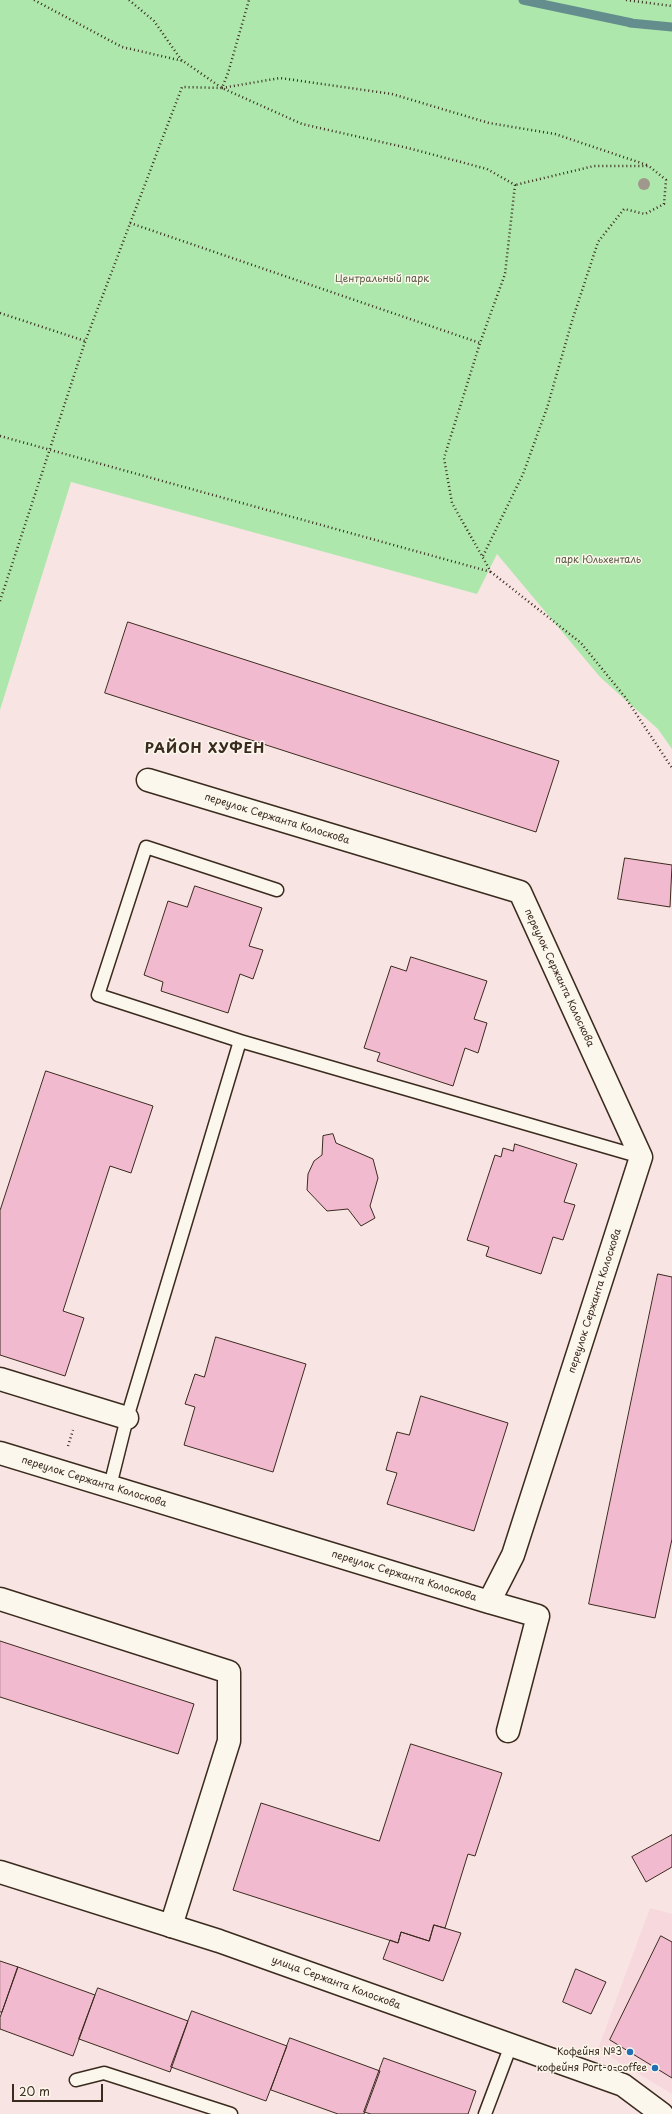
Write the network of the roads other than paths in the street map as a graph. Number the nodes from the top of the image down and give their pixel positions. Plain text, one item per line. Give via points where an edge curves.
1 (148, 780) dead end
2 (277, 890) dead end
3 (240, 1041) junction
4 (641, 1157) junction
5 (0, 1379) edge
6 (127, 1418) junction
7 (0, 1453) edge
8 (110, 1486) junction
9 (0, 1599) edge
10 (489, 1602) junction
11 (508, 1731) dead end
12 (0, 1872) edge
13 (171, 1926) junction
14 (511, 2045) junction
15 (76, 2080) dead end
16 (231, 2114) edge
17 (485, 2114) edge
18 (662, 2114) edge

1 - 4 street, переулок Сержанта Колоскова via 520,892
2 - 3 lane via 146,847 98,995
3 - 4 lane
3 - 6 lane
4 - 10 street, переулок Сержанта Колоскова via 514,1555
5 - 6 street
6 - 8 lane
7 - 8 street, переулок Сержанта Колоскова
8 - 10 street, переулок Сержанта Колоскова
9 - 13 street via 229,1672 229,1741
10 - 11 street via 538,1616
12 - 13 street, улица Сержанта Колоскова
13 - 14 street, улица Сержанта Колоскова
14 - 17 lane
14 - 18 street, улица Сержанта Колоскова via 623,2085
15 - 16 lane via 104,2074

